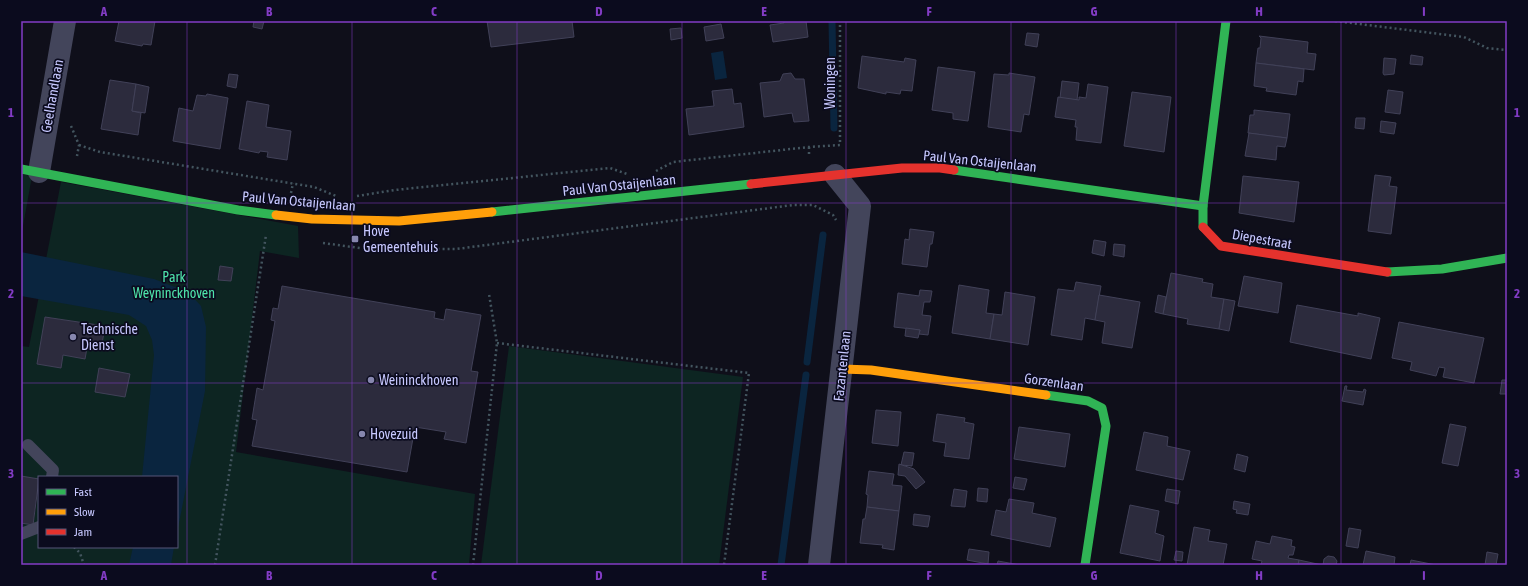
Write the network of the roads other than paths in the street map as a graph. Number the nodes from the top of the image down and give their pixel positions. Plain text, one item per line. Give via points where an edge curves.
1 (65, 21) edge
2 (1226, 21) edge
3 (30, 170) edge
4 (835, 175) junction
5 (1203, 206) junction
6 (1507, 258) edge
7 (842, 369) junction
8 (28, 445) dead end
9 (52, 476) edge
10 (38, 526) edge
11 (21, 534) edge
12 (819, 565) edge
13 (1085, 565) edge

1 - 3 street, Geelhandlaan
2 - 5 street, Diepestraat
3 - 4 street, Paul Van Ostaijenlaan via 238,210 312,219 400,221
4 - 5 street, Paul Van Ostaijenlaan via 902,168 940,168
4 - 7 street, Fazantenlaan via 860,206
5 - 6 street, Diepestraat via 1203,227 1213,239 1221,246 1255,252 1384,272 1442,269
7 - 12 street, Fazantenlaan
7 - 13 street, Gorzenlaan via 871,370 1088,401 1102,408 1106,426
8 - 9 lane via 53,470
10 - 11 lane

